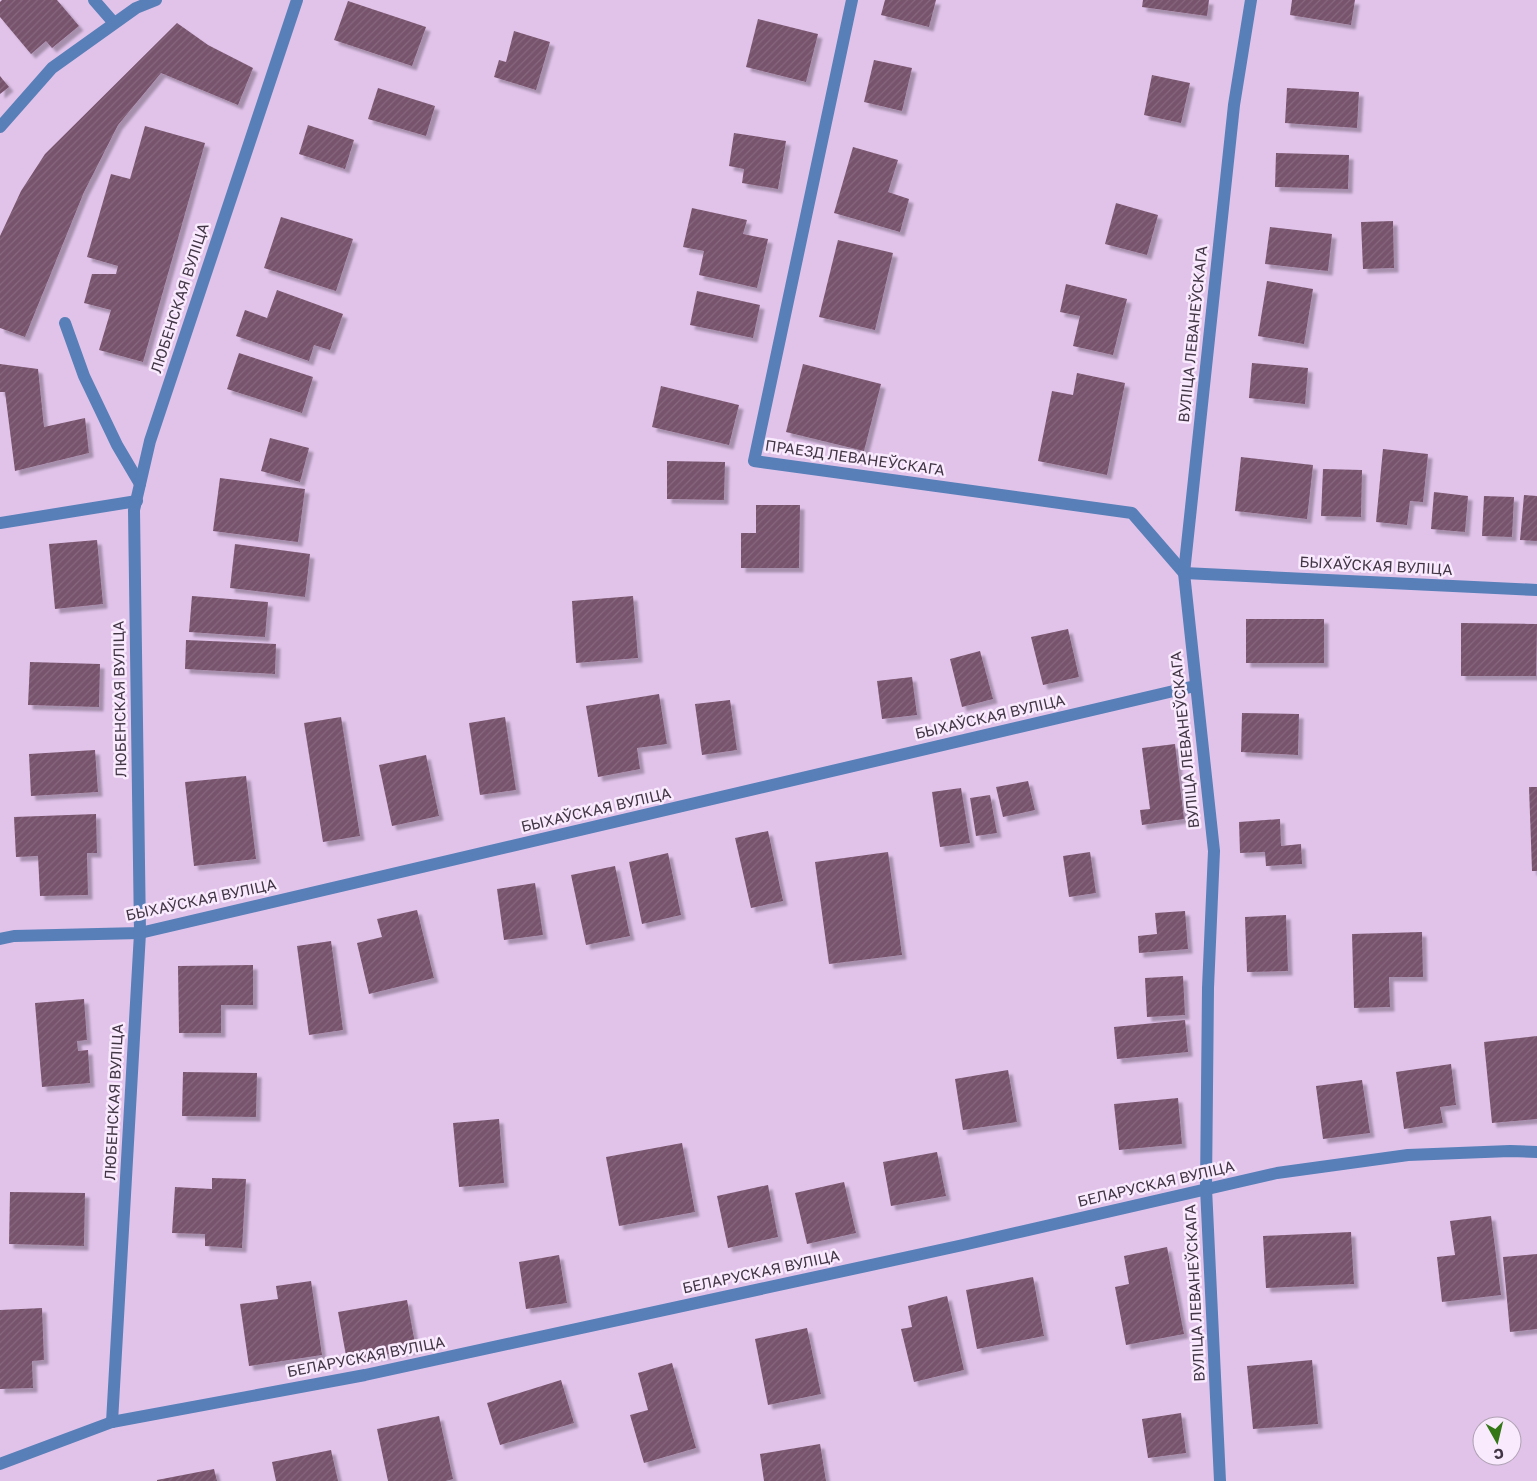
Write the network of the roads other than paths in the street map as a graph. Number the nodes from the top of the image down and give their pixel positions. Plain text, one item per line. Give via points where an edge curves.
1 (94, 0) edge
2 (156, 0) edge
3 (297, 0) edge
4 (852, 0) edge
5 (1251, 0) edge
6 (114, 23) junction
7 (0, 127) edge
8 (64, 323) dead end
9 (140, 484) junction
10 (137, 502) junction
11 (0, 522) edge
12 (1184, 574) junction
13 (1537, 590) edge
14 (1195, 686) junction
15 (140, 933) junction
16 (0, 940) edge
17 (1537, 1152) edge
18 (1206, 1188) junction
19 (112, 1422) junction
20 (0, 1464) edge
21 (1220, 1481) edge

1 - 6 street
2 - 6 street via 136,8
3 - 9 street, ЛЮБЕНСКАЯ ВУЛІЦА via 150,441
4 - 12 street, ПРАЕЗД ЛЕВАНЕЎСКАГА via 754,461 1132,513
5 - 12 street, ВУЛІЦА ЛЕВАНЕЎСКАГА via 1234,105
6 - 7 street via 52,68
8 - 9 street via 88,384
9 - 10 street, ЛЮБЕНСКАЯ ВУЛІЦА
10 - 11 street
10 - 15 street, ЛЮБЕНСКАЯ ВУЛІЦА via 134,510
12 - 13 street, БЫХАЎСКАЯ ВУЛІЦА
12 - 14 street, ВУЛІЦА ЛЕВАНЕЎСКАГА
14 - 15 street, БЫХАЎСКАЯ ВУЛІЦА
14 - 18 street, ВУЛІЦА ЛЕВАНЕЎСКАГА via 1214,851 1208,988
15 - 16 street, БЫХАЎСКАЯ ВУЛІЦА via 14,936
15 - 19 street, ЛЮБЕНСКАЯ ВУЛІЦА
17 - 18 street, БЕЛАРУСКАЯ ВУЛІЦА via 1408,1155 1276,1173
18 - 19 street, БЕЛАРУСКАЯ ВУЛІЦА via 963,1245 366,1375
18 - 21 street, ВУЛІЦА ЛЕВАНЕЎСКАГА
19 - 20 street, БЕЛАРУСКАЯ ВУЛІЦА

